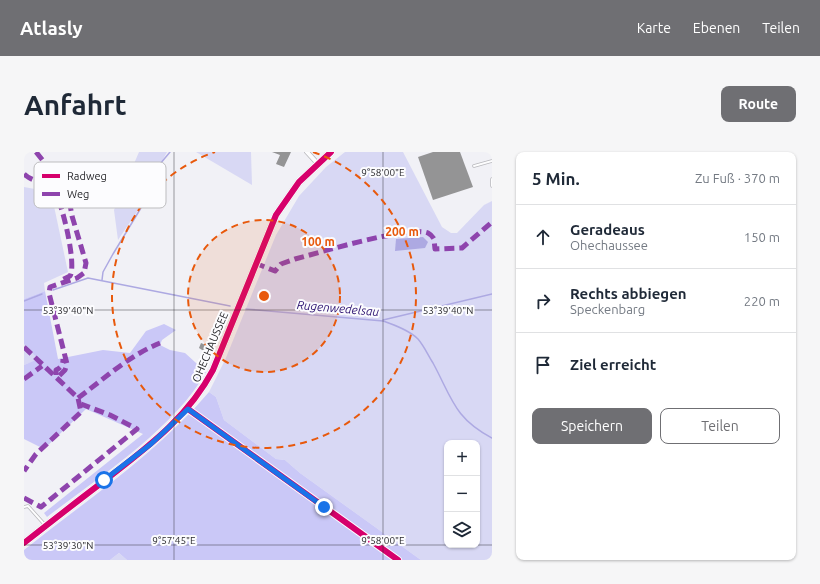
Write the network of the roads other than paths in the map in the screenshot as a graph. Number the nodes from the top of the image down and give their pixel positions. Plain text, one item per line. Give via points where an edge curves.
1 (307, 152) edge
2 (331, 152) edge
3 (492, 161) edge
4 (318, 164) junction
5 (474, 166) dead end
6 (492, 179) edge
7 (492, 186) edge
8 (188, 409) junction
9 (24, 507) edge
10 (46, 526) junction
11 (24, 543) edge
12 (398, 560) edge

1 - 4 street
2 - 4 main road, OHECHAUSSEE
3 - 5 lane
4 - 8 main road, OHECHAUSSEE via 299,182 276,215 213,370 202,391
6 - 7 lane
8 - 10 main road, OHECHAUSSEE via 151,444
8 - 12 street
9 - 10 lane via 28,506 34,511
10 - 11 main road, OHECHAUSSEE

